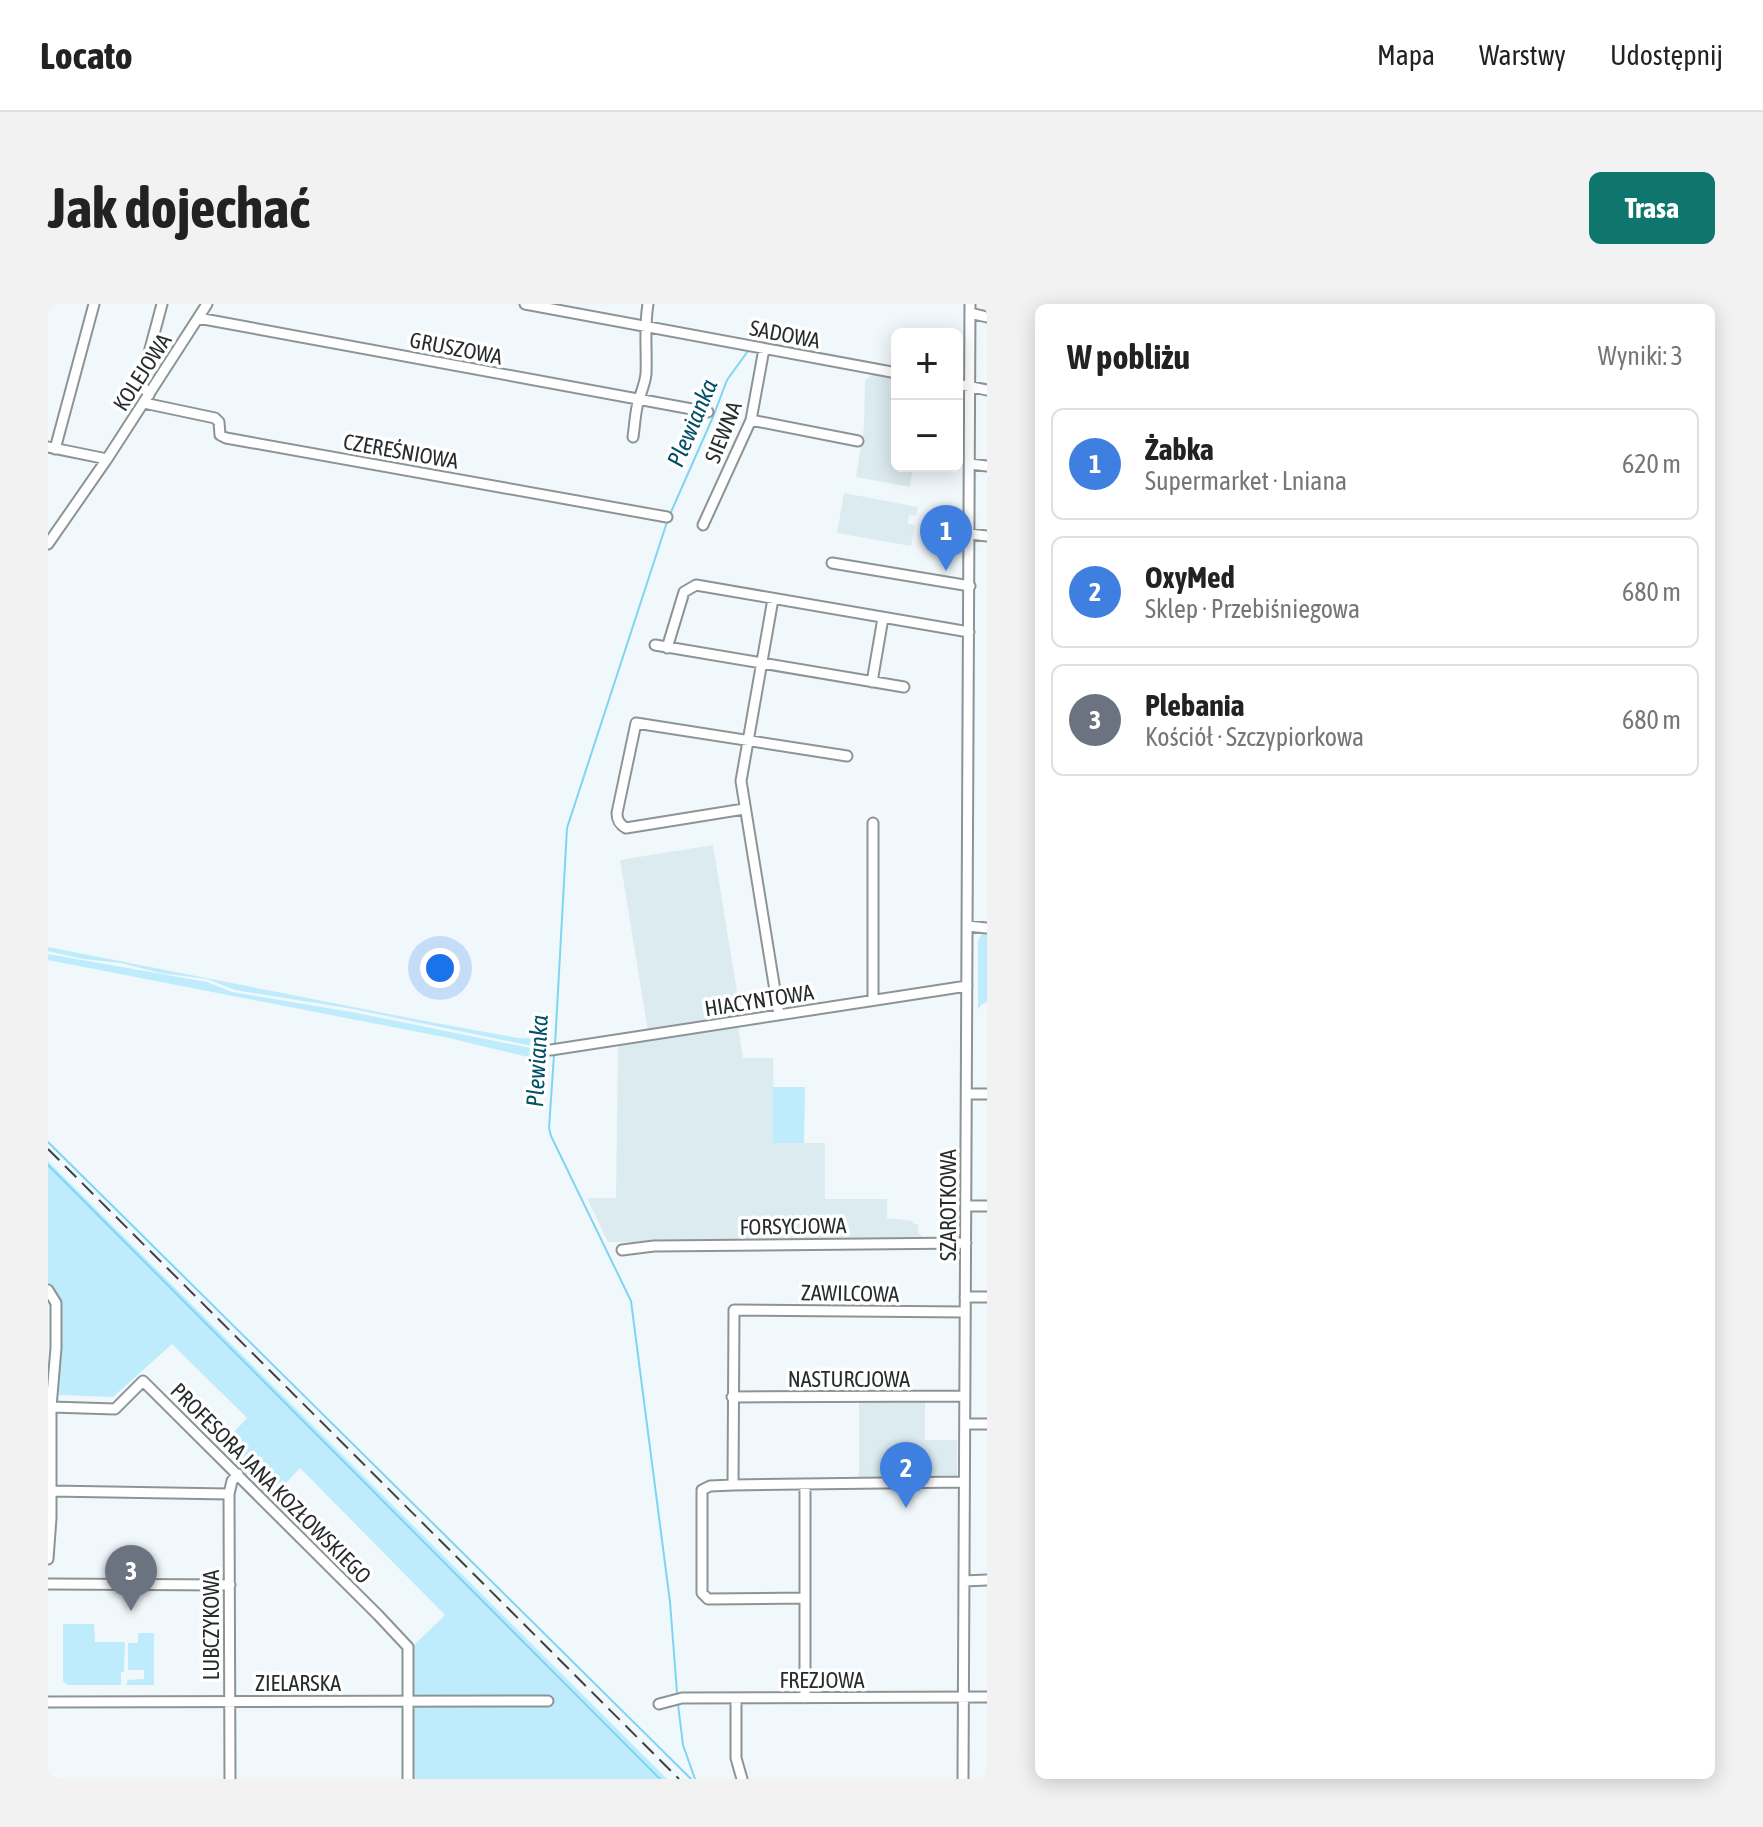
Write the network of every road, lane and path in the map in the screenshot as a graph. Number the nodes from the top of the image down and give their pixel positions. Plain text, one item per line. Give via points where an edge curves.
1 (94, 304) edge
2 (162, 304) edge
3 (207, 304) edge
4 (525, 304) edge
5 (648, 304) edge
6 (970, 309) edge
7 (987, 317) edge
8 (198, 318) junction
9 (646, 326) junction
10 (764, 349) junction
11 (891, 372) edge
12 (963, 385) edge
13 (970, 387) junction
14 (987, 390) edge
15 (146, 399) junction
16 (638, 400) junction
17 (708, 412) dead end
18 (751, 420) junction
19 (633, 437) dead end
20 (858, 441) dead end
21 (52, 448) edge
22 (107, 459) junction
23 (970, 464) junction
24 (987, 466) edge
25 (667, 517) dead end
26 (703, 525) dead end
27 (970, 534) junction
28 (987, 536) edge
29 (48, 544) edge
30 (832, 563) dead end
31 (970, 586) junction
32 (773, 599) junction
33 (883, 618) junction
34 (969, 632) junction
35 (655, 645) dead end
36 (667, 648) junction
37 (762, 663) junction
38 (872, 682) junction
39 (904, 687) dead end
40 (747, 739) junction
41 (847, 756) dead end
42 (744, 809) junction
43 (873, 823) dead end
44 (967, 926) junction
45 (987, 928) edge
46 (967, 986) junction
47 (873, 1000) junction
48 (779, 1015) junction
49 (554, 1050) dead end
50 (967, 1094) junction
51 (987, 1094) edge
52 (966, 1206) junction
53 (987, 1206) edge
54 (966, 1243) junction
55 (622, 1250) dead end
56 (48, 1290) edge
57 (965, 1297) junction
58 (987, 1297) edge
59 (965, 1312) junction
60 (965, 1396) junction
61 (732, 1397) junction
62 (51, 1407) junction
63 (965, 1424) junction
64 (987, 1424) edge
65 (238, 1474) junction
66 (964, 1482) junction
67 (805, 1484) junction
68 (733, 1485) junction
69 (51, 1491) junction
70 (229, 1494) junction
71 (48, 1559) edge
72 (987, 1580) edge
73 (964, 1581) junction
74 (48, 1584) edge
75 (230, 1585) junction
76 (805, 1598) junction
77 (987, 1697) edge
78 (736, 1698) junction
79 (805, 1698) junction
80 (964, 1698) junction
81 (407, 1700) junction
82 (230, 1701) junction
83 (548, 1701) dead end
84 (48, 1702) edge
85 (659, 1704) dead end
86 (230, 1779) edge
87 (408, 1779) edge
88 (742, 1779) edge
89 (963, 1779) edge

1 - 21 street
2 - 15 street via 142,379
3 - 8 street, KOLEJOWA
4 - 9 street, SADOWA
5 - 9 street
6 - 7 street
6 - 13 street, SZAROTKOWA
8 - 15 street, KOLEJOWA
8 - 16 street, GRUSZOWA
9 - 10 street, SADOWA
9 - 16 street via 644,386
10 - 11 street, SADOWA
10 - 18 street, SIEWNA
12 - 13 street
13 - 14 street
13 - 23 street, SZAROTKOWA
15 - 22 street, KOLEJOWA
15 - 25 street, CZEREŚNIOWA via 215,418 226,438
16 - 17 street, GRUSZOWA
16 - 19 street
18 - 20 street
18 - 26 street, SIEWNA
21 - 22 street
22 - 29 street, KOLEJOWA
23 - 24 street
23 - 27 street, SZAROTKOWA
27 - 28 street
27 - 31 street, SZAROTKOWA
30 - 31 street
31 - 34 street, SZAROTKOWA
32 - 33 street
32 - 36 street via 689,587
32 - 37 street
33 - 34 street
33 - 38 street
34 - 44 street, SZAROTKOWA
35 - 36 street
36 - 37 street
37 - 38 street
37 - 40 street
38 - 39 street
40 - 41 street
40 - 42 street via 741,781
40 - 42 street via 638,722 617,813 626,828
42 - 48 street
43 - 47 street
44 - 45 street
44 - 46 street, SZAROTKOWA
46 - 47 street, HIACYNTOWA
46 - 50 street, SZAROTKOWA
47 - 48 street, HIACYNTOWA
48 - 49 street, HIACYNTOWA
50 - 51 street
50 - 52 street, SZAROTKOWA
52 - 53 street
52 - 54 street, SZAROTKOWA
54 - 55 street, FORSYCJOWA
54 - 57 street, SZAROTKOWA
56 - 62 street via 56,1303
57 - 58 street
57 - 59 street, SZAROTKOWA
59 - 60 street, SZAROTKOWA
59 - 61 street, ZAWILCOWA via 734,1310
60 - 61 street, NASTURCJOWA
60 - 63 street, SZAROTKOWA
61 - 68 street
62 - 65 street, PROFESORA JANA KOZŁOWSKIEGO via 115,1409 143,1381
62 - 69 street
63 - 64 street
63 - 66 street, SZAROTKOWA
65 - 70 street, LUBCZYKOWA
65 - 81 street, PROFESORA JANA KOZŁOWSKIEGO via 408,1647
66 - 67 street
66 - 73 street, SZAROTKOWA
67 - 68 street
67 - 76 street
68 - 76 street via 702,1490 702,1593 708,1599
69 - 70 street
69 - 71 street
70 - 75 street, LUBCZYKOWA
72 - 73 street
73 - 80 street, SZAROTKOWA
74 - 75 street
75 - 82 street, LUBCZYKOWA
76 - 79 street
77 - 80 street, FREZJOWA
78 - 79 street, FREZJOWA
78 - 85 street, FREZJOWA via 677,1698
78 - 88 street via 736,1758
79 - 80 street, FREZJOWA
80 - 89 street, SZAROTKOWA
81 - 82 street, ZIELARSKA
81 - 83 street, ZIELARSKA
81 - 87 street, PROFESORA JANA KOZŁOWSKIEGO
82 - 84 street, ZIELARSKA
82 - 86 street, LUBCZYKOWA

